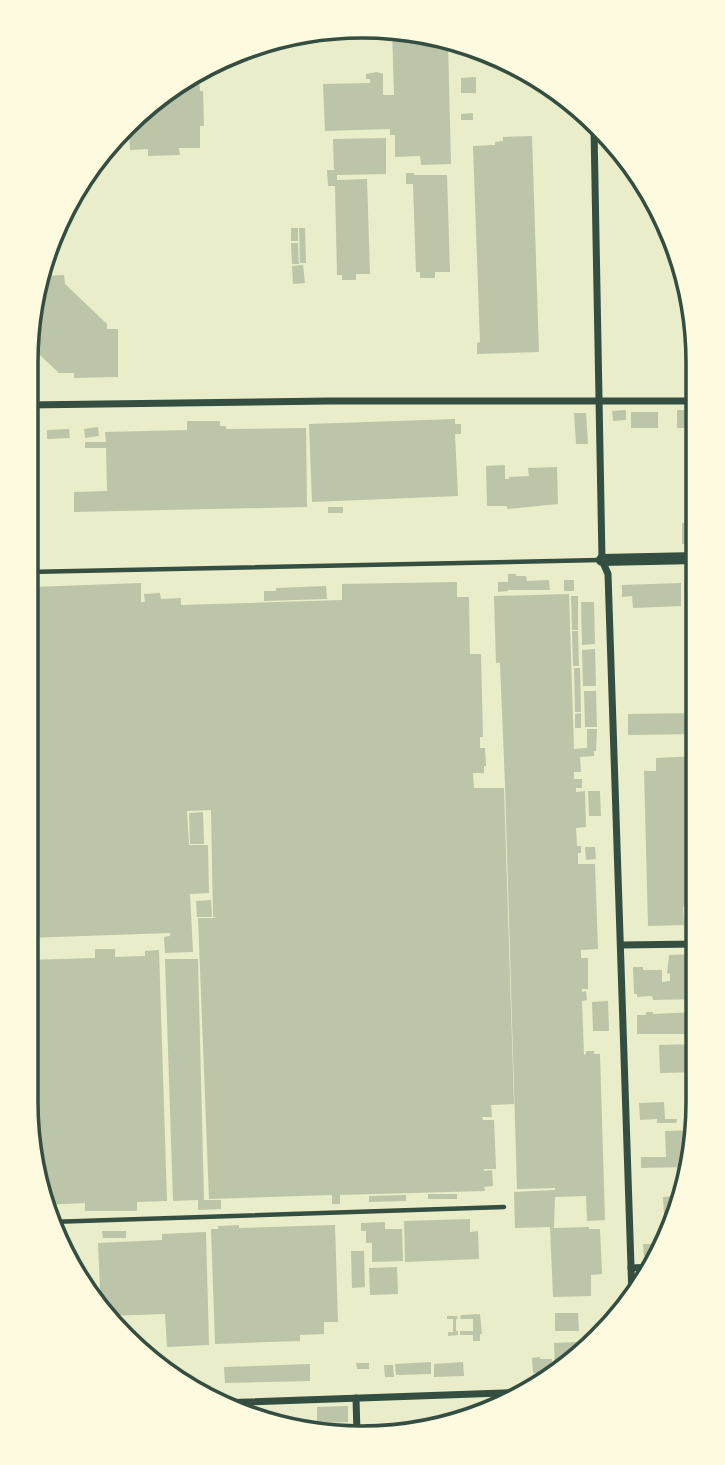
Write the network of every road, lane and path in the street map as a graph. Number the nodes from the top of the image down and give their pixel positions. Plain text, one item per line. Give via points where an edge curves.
1 (594, 135) edge
2 (687, 401) edge
3 (599, 402) junction
4 (38, 405) edge
5 (687, 558) edge
6 (602, 560) junction
7 (38, 572) edge
8 (687, 944) edge
9 (621, 945) junction
10 (504, 1207) dead end
11 (61, 1222) edge
12 (631, 1268) junction
13 (641, 1268) edge
14 (632, 1284) edge
15 (506, 1393) edge
16 (356, 1398) junction
17 (238, 1401) edge
18 (357, 1426) edge

1 - 3 street
2 - 3 street
3 - 4 street
3 - 6 street
5 - 6 street
6 - 7 lane
6 - 9 street via 608,574
8 - 9 street
9 - 12 street
10 - 11 lane
12 - 13 street
12 - 14 street
15 - 16 street
16 - 17 street
16 - 18 street

